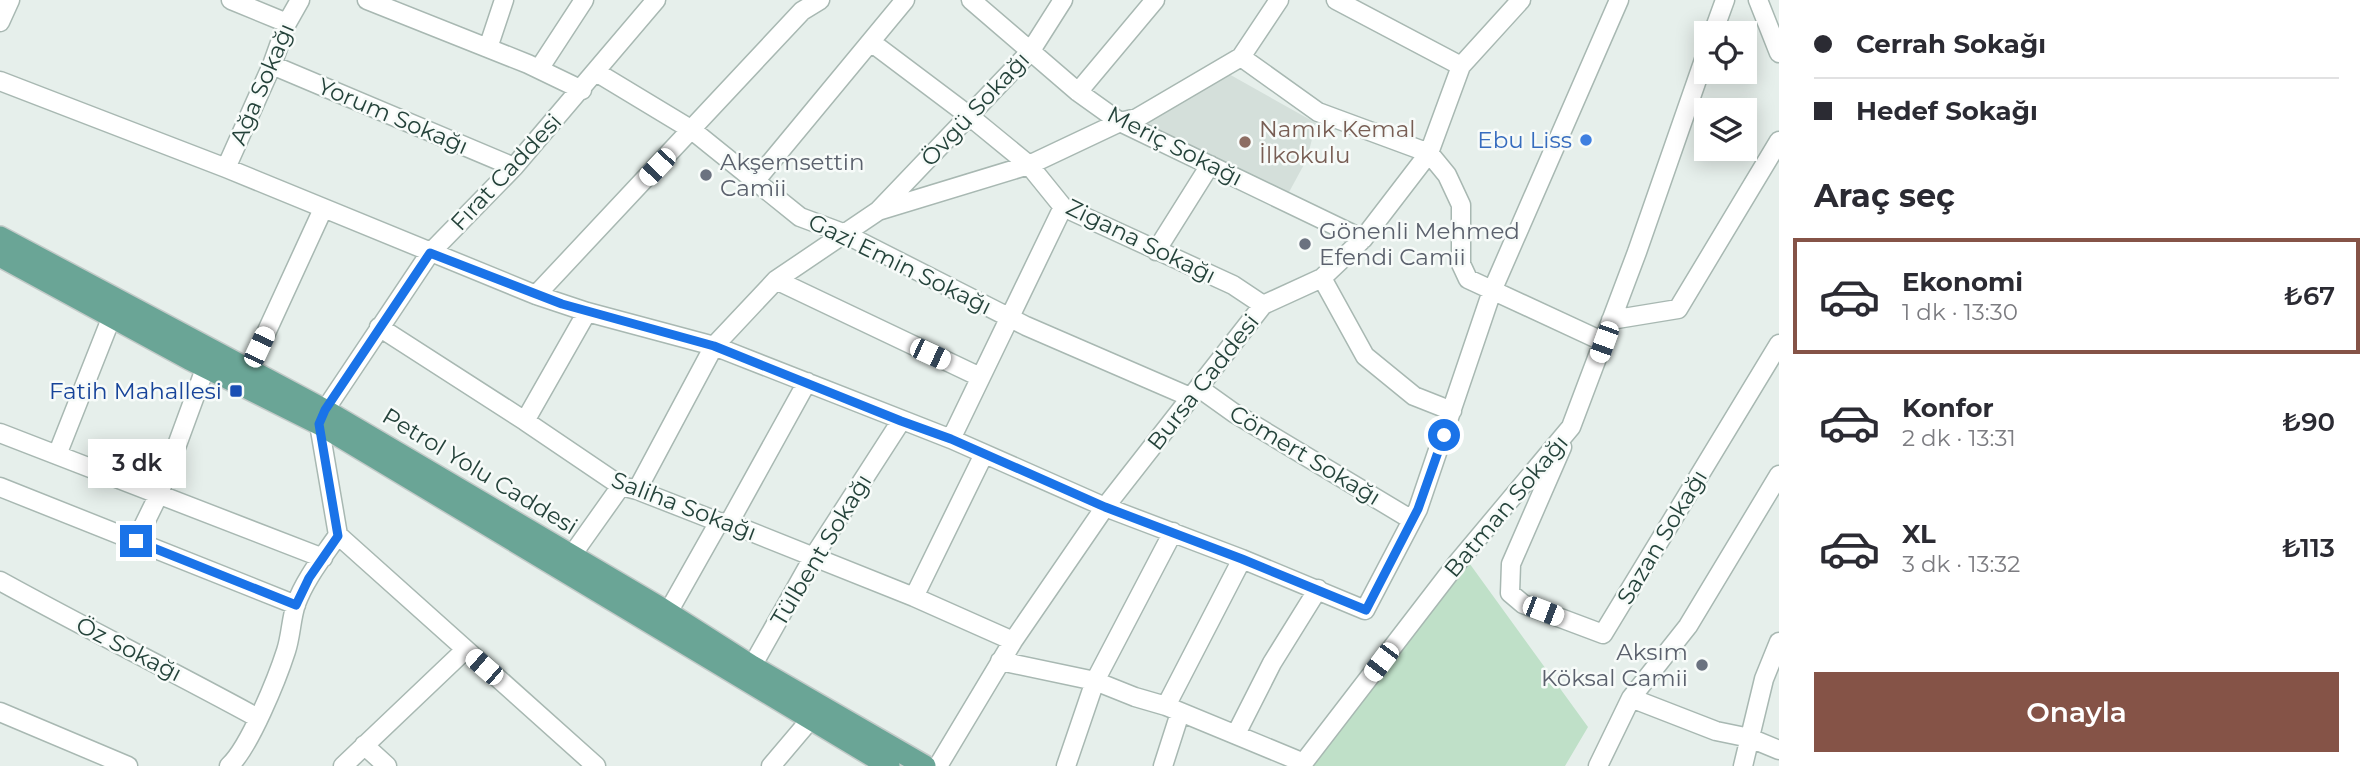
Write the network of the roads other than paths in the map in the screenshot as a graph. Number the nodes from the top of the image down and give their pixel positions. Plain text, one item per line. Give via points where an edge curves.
1 (10, 0) edge
2 (231, 0) edge
3 (300, 0) edge
4 (366, 0) edge
5 (504, 0) edge
6 (584, 0) edge
7 (656, 0) edge
8 (820, 0) edge
9 (905, 0) edge
10 (971, 0) edge
11 (1063, 0) edge
12 (1155, 0) edge
13 (1279, 0) edge
14 (1336, 0) edge
15 (1521, 0) edge
16 (1619, 0) edge
17 (1725, 0) edge
18 (1758, 0) edge
19 (397, 6) edge
20 (1717, 21) edge
21 (0, 22) edge
22 (287, 23) junction
23 (871, 42) junction
24 (488, 48) junction
25 (1030, 52) junction
26 (1779, 53) edge
27 (1241, 57) junction
28 (272, 65) junction
29 (1461, 66) junction
30 (539, 69) junction
31 (596, 72) junction
32 (0, 81) edge
33 (1696, 84) edge
34 (582, 90) junction
35 (1078, 92) junction
36 (968, 115) junction
37 (1120, 122) junction
38 (692, 130) junction
39 (1779, 141) edge
40 (1429, 153) junction
41 (1029, 165) junction
42 (1210, 166) junction
43 (514, 167) junction
44 (226, 168) junction
45 (756, 180) junction
46 (1063, 207) junction
47 (323, 209) junction
48 (878, 211) junction
49 (844, 233) junction
50 (0, 237) edge
51 (1363, 239) junction
52 (1156, 251) junction
53 (430, 253) junction
54 (0, 256) edge
55 (1322, 278) junction
56 (776, 280) junction
57 (1492, 291) junction
58 (536, 295) junction
59 (1263, 306) junction
60 (587, 312) junction
61 (112, 316) junction
62 (1009, 317) junction
63 (1611, 320) junction
64 (379, 327) junction
65 (1604, 342) junction
66 (1779, 344) edge
67 (714, 346) junction
68 (206, 366) junction
69 (249, 370) junction
70 (980, 377) junction
71 (807, 383) junction
72 (1195, 392) junction
73 (1452, 411) junction
74 (322, 417) junction
75 (525, 421) junction
76 (901, 421) junction
77 (1571, 427) junction
78 (0, 433) edge
79 (951, 439) junction
80 (984, 454) junction
81 (57, 455) junction
82 (1779, 475) edge
83 (0, 487) edge
84 (629, 488) junction
85 (159, 494) junction
86 (1105, 507) junction
87 (1412, 520) junction
88 (724, 523) junction
89 (1173, 532) junction
90 (338, 536) junction
91 (136, 541) junction
92 (572, 555) junction
93 (814, 556) junction
94 (323, 558) junction
95 (1242, 559) junction
96 (0, 581) edge
97 (1318, 589) junction
98 (914, 597) junction
99 (296, 605) junction
100 (664, 621) junction
101 (1013, 641) junction
102 (465, 650) junction
103 (1777, 654) edge
104 (1000, 661) junction
105 (748, 673) junction
106 (1095, 681) junction
107 (1632, 698) junction
108 (1173, 710) junction
109 (0, 712) edge
110 (258, 718) junction
111 (810, 720) junction
112 (1236, 734) junction
113 (1750, 738) junction
114 (363, 745) junction
115 (1779, 750) edge
116 (1302, 764) edge
117 (1600, 765) edge
118 (128, 766) edge
119 (229, 766) edge
120 (343, 766) edge
121 (387, 766) edge
122 (596, 766) edge
123 (771, 766) edge
124 (889, 766) edge
125 (925, 766) edge
126 (938, 766) edge
127 (1066, 766) edge
128 (1163, 766) edge
129 (1743, 766) edge

1 - 21 street
2 - 22 street
3 - 22 street, Ağa Sokağı
4 - 19 street
5 - 24 street
6 - 30 street
7 - 31 street, Fırat Caddesi
8 - 38 street via 802,10
9 - 23 street
10 - 25 street, Meriç Sokağı
11 - 25 street, Övgü Sokağı
12 - 35 street
13 - 27 street
14 - 29 street
15 - 29 street, Bursa Caddesi
16 - 57 street
17 - 20 street
18 - 26 street
19 - 24 street
22 - 28 street, Ağa Sokağı
23 - 36 street, Zigana Sokağı
23 - 45 street
24 - 30 street
25 - 35 street, Meriç Sokağı
25 - 36 street, Övgü Sokağı
27 - 37 street via 1137,118
27 - 40 street via 1318,112
28 - 43 street, Yorum Sokağı
28 - 44 street, Ağa Sokağı
29 - 40 street, Bursa Caddesi
30 - 34 street
31 - 34 street, Fırat Caddesi
31 - 38 street, Gazi Emin Sokağı
32 - 44 street
33 - 63 street, Batman Sokağı
34 - 43 street, Fırat Caddesi
35 - 37 street, Meriç Sokağı
36 - 41 street, Zigana Sokağı
36 - 48 street, Övgü Sokağı
37 - 41 street
37 - 42 street, Meriç Sokağı
38 - 45 street, Gazi Emin Sokağı
38 - 58 street
39 - 63 street via 1678,309
40 - 51 street, Bursa Caddesi
40 - 57 street via 1461,205 1461,264 1468,279
41 - 46 street, Zigana Sokağı
41 - 48 street
42 - 51 street, Meriç Sokağı
42 - 52 street
43 - 53 street, Fırat Caddesi
44 - 47 street
45 - 49 street, Gazi Emin Sokağı via 800,217
46 - 52 street, Zigana Sokağı
46 - 62 street
47 - 53 street
47 - 69 street
48 - 49 street
49 - 56 street
49 - 62 street, Gazi Emin Sokağı
50 - 69 main road, Petrol Yolu Caddesi
51 - 55 street, Bursa Caddesi
52 - 59 street, Zigana Sokağı via 1233,285
53 - 58 street
53 - 64 street, Fırat Caddesi
54 - 61 main road, Petrol Yolu Caddesi
55 - 59 street, Bursa Caddesi
55 - 73 street via 1366,356 1414,396
56 - 67 street
56 - 70 street
57 - 65 street
57 - 73 street
58 - 60 street
59 - 72 street, Bursa Caddesi
60 - 67 street
60 - 75 street
61 - 68 main road, Petrol Yolu Caddesi
61 - 81 street
62 - 70 street
62 - 72 street, Gazi Emin Sokağı
63 - 65 street, Batman Sokağı
64 - 74 street, Fırat Caddesi
64 - 75 street, Saliha Sokağı
65 - 77 street, Batman Sokağı
66 - 77 street, Sazan Sokağı via 1603,634 1523,604 1510,593 1511,564
67 - 71 street
67 - 84 street
68 - 74 main road, Petrol Yolu Caddesi
68 - 85 street
69 - 74 main road, Petrol Yolu Caddesi
70 - 79 street
71 - 76 street
71 - 88 street
72 - 86 street, Bursa Caddesi
72 - 87 street, Cömert Sokağı
73 - 87 street
74 - 90 street
74 - 92 main road, Petrol Yolu Caddesi
74 - 100 main road, Petrol Yolu Caddesi
75 - 84 street, Saliha Sokağı
76 - 79 street
76 - 93 street, Tülbent Sokağı
77 - 116 street, Batman Sokağı via 1458,562
78 - 81 street
79 - 80 street
80 - 86 street
80 - 98 street
81 - 85 street
82 - 107 street via 1688,626
83 - 91 street
84 - 88 street, Saliha Sokağı
84 - 92 street
85 - 91 street
85 - 94 street
86 - 89 street
86 - 101 street, Bursa Caddesi
87 - 97 street via 1366,610
88 - 93 street, Saliha Sokağı
88 - 100 street
89 - 95 street
89 - 106 street
90 - 94 street
90 - 102 street
91 - 99 street
92 - 100 main road, Petrol Yolu Caddesi
93 - 98 street, Saliha Sokağı
93 - 105 street, Tülbent Sokağı
94 - 99 street
95 - 97 street
95 - 108 street
96 - 110 street, Öz Sokağı
97 - 112 street via 1272,663
98 - 101 street, Saliha Sokağı
99 - 110 street via 286,651
100 - 105 main road, Petrol Yolu Caddesi
101 - 104 street, Bursa Caddesi
102 - 114 street
102 - 122 street
103 - 113 street via 1763,679
104 - 106 street
104 - 126 street, Bursa Caddesi
105 - 111 main road, Petrol Yolu Caddesi
105 - 125 main road, Petrol Yolu Caddesi
106 - 108 street
106 - 127 street
107 - 113 street via 1716,731
107 - 117 street
108 - 112 street
108 - 128 street
109 - 118 street
110 - 119 street
111 - 123 street
111 - 124 main road, Petrol Yolu Caddesi
112 - 116 street
113 - 115 street
113 - 129 street
114 - 120 street
114 - 121 street

